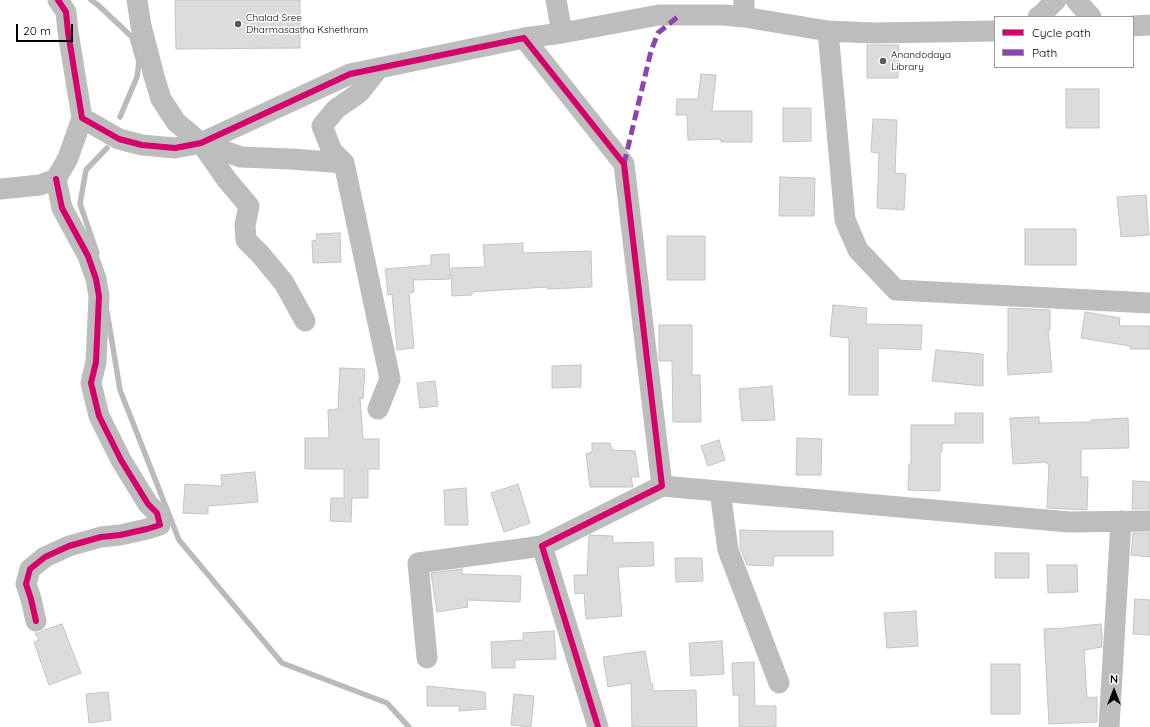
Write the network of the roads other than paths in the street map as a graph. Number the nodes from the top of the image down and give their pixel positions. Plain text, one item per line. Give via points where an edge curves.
1 (58, 0) edge
2 (137, 0) edge
3 (556, 0) edge
4 (1056, 0) edge
5 (1076, 0) edge
6 (744, 9) edge
7 (1040, 16) edge
8 (1090, 16) edge
9 (1150, 25) edge
10 (1134, 26) edge
11 (828, 31) junction
12 (994, 31) edge
13 (562, 33) junction
14 (524, 38) junction
15 (378, 69) junction
16 (82, 118) junction
17 (201, 143) junction
18 (344, 163) junction
19 (56, 179) junction
20 (0, 189) edge
21 (1150, 303) edge
22 (305, 321) dead end
23 (378, 409) dead end
24 (662, 486) junction
25 (720, 491) junction
26 (1121, 521) junction
27 (1150, 521) edge
28 (542, 546) junction
29 (36, 621) dead end
30 (427, 658) dead end
31 (779, 683) dead end
32 (598, 727) edge
33 (1108, 727) edge

1 - 16 street via 66,12
2 - 17 street via 141,26 161,99 176,122
3 - 13 street
4 - 7 street
5 - 8 street
6 - 11 street
6 - 13 street via 723,15 659,15
9 - 10 street
11 - 12 street via 874,34
11 - 21 street via 845,220 858,250 896,290
13 - 14 street
14 - 15 street
14 - 24 street via 624,164
15 - 17 street via 350,74
15 - 18 street via 359,93 336,109 322,126 332,151
16 - 17 street via 119,139 142,145 175,148
16 - 19 street via 68,158
17 - 18 street via 241,157
17 - 22 street via 249,206 245,225 246,240 284,283
18 - 23 street via 390,379
19 - 20 street via 40,185
19 - 29 street via 62,208 88,256 96,279 96,362 91,384 99,416 121,460 148,504 157,513 160,525 101,537 69,546 45,557 30,569 26,584
24 - 25 street
24 - 28 street
25 - 26 street via 1069,522
25 - 31 street via 728,550
26 - 27 street
26 - 33 street
28 - 30 street via 418,563
28 - 32 street

